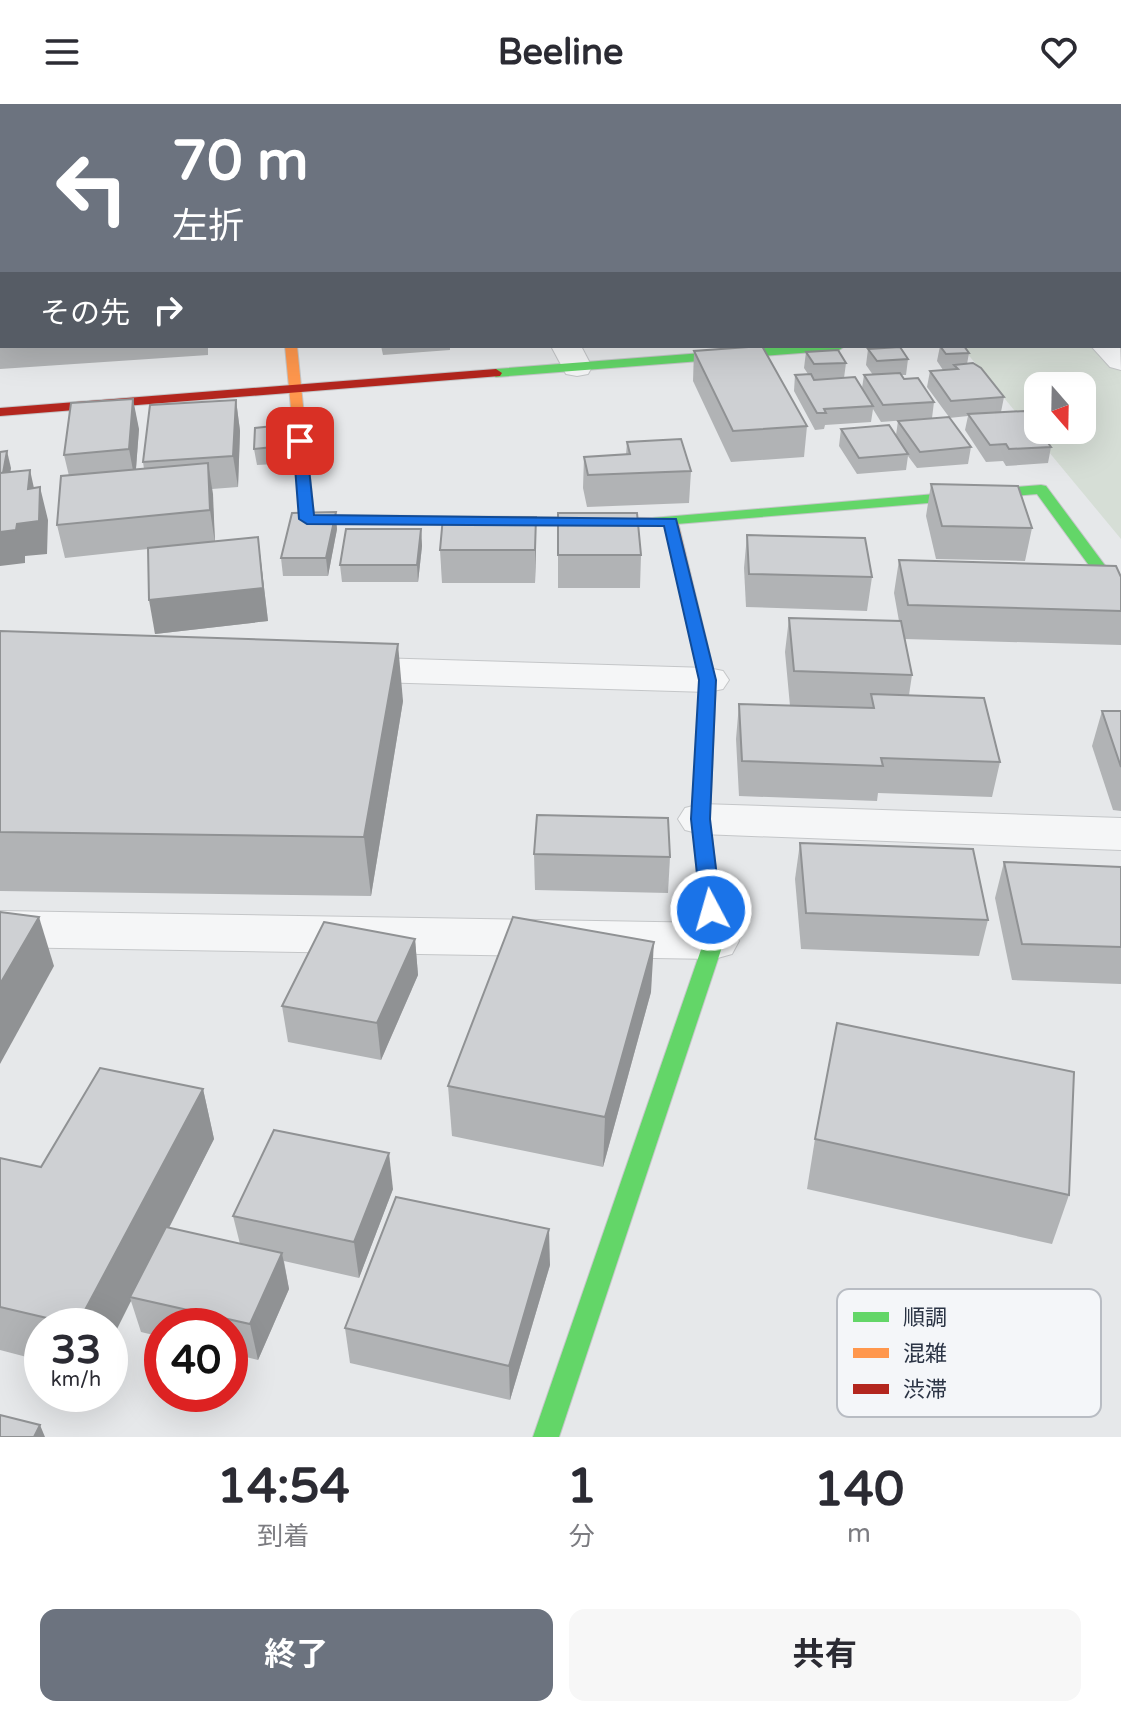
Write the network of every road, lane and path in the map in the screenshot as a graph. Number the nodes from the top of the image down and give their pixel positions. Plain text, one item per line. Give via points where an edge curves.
1 (291, 348) edge
2 (785, 348) edge
3 (571, 356) edge
4 (295, 389) junction
5 (0, 412) edge
6 (671, 522) junction
7 (1121, 598) edge
8 (299, 668) edge
9 (708, 680) junction
10 (701, 819) junction
11 (1121, 834) edge
12 (0, 929) edge
13 (714, 941) junction
14 (546, 1437) edge

1 - 4 street
2 - 3 street
3 - 4 street
4 - 5 street
4 - 6 street via 307,519
6 - 7 street via 1041,489
6 - 9 street
8 - 9 street
9 - 10 street
10 - 11 street
10 - 13 street
12 - 13 street
13 - 14 street

